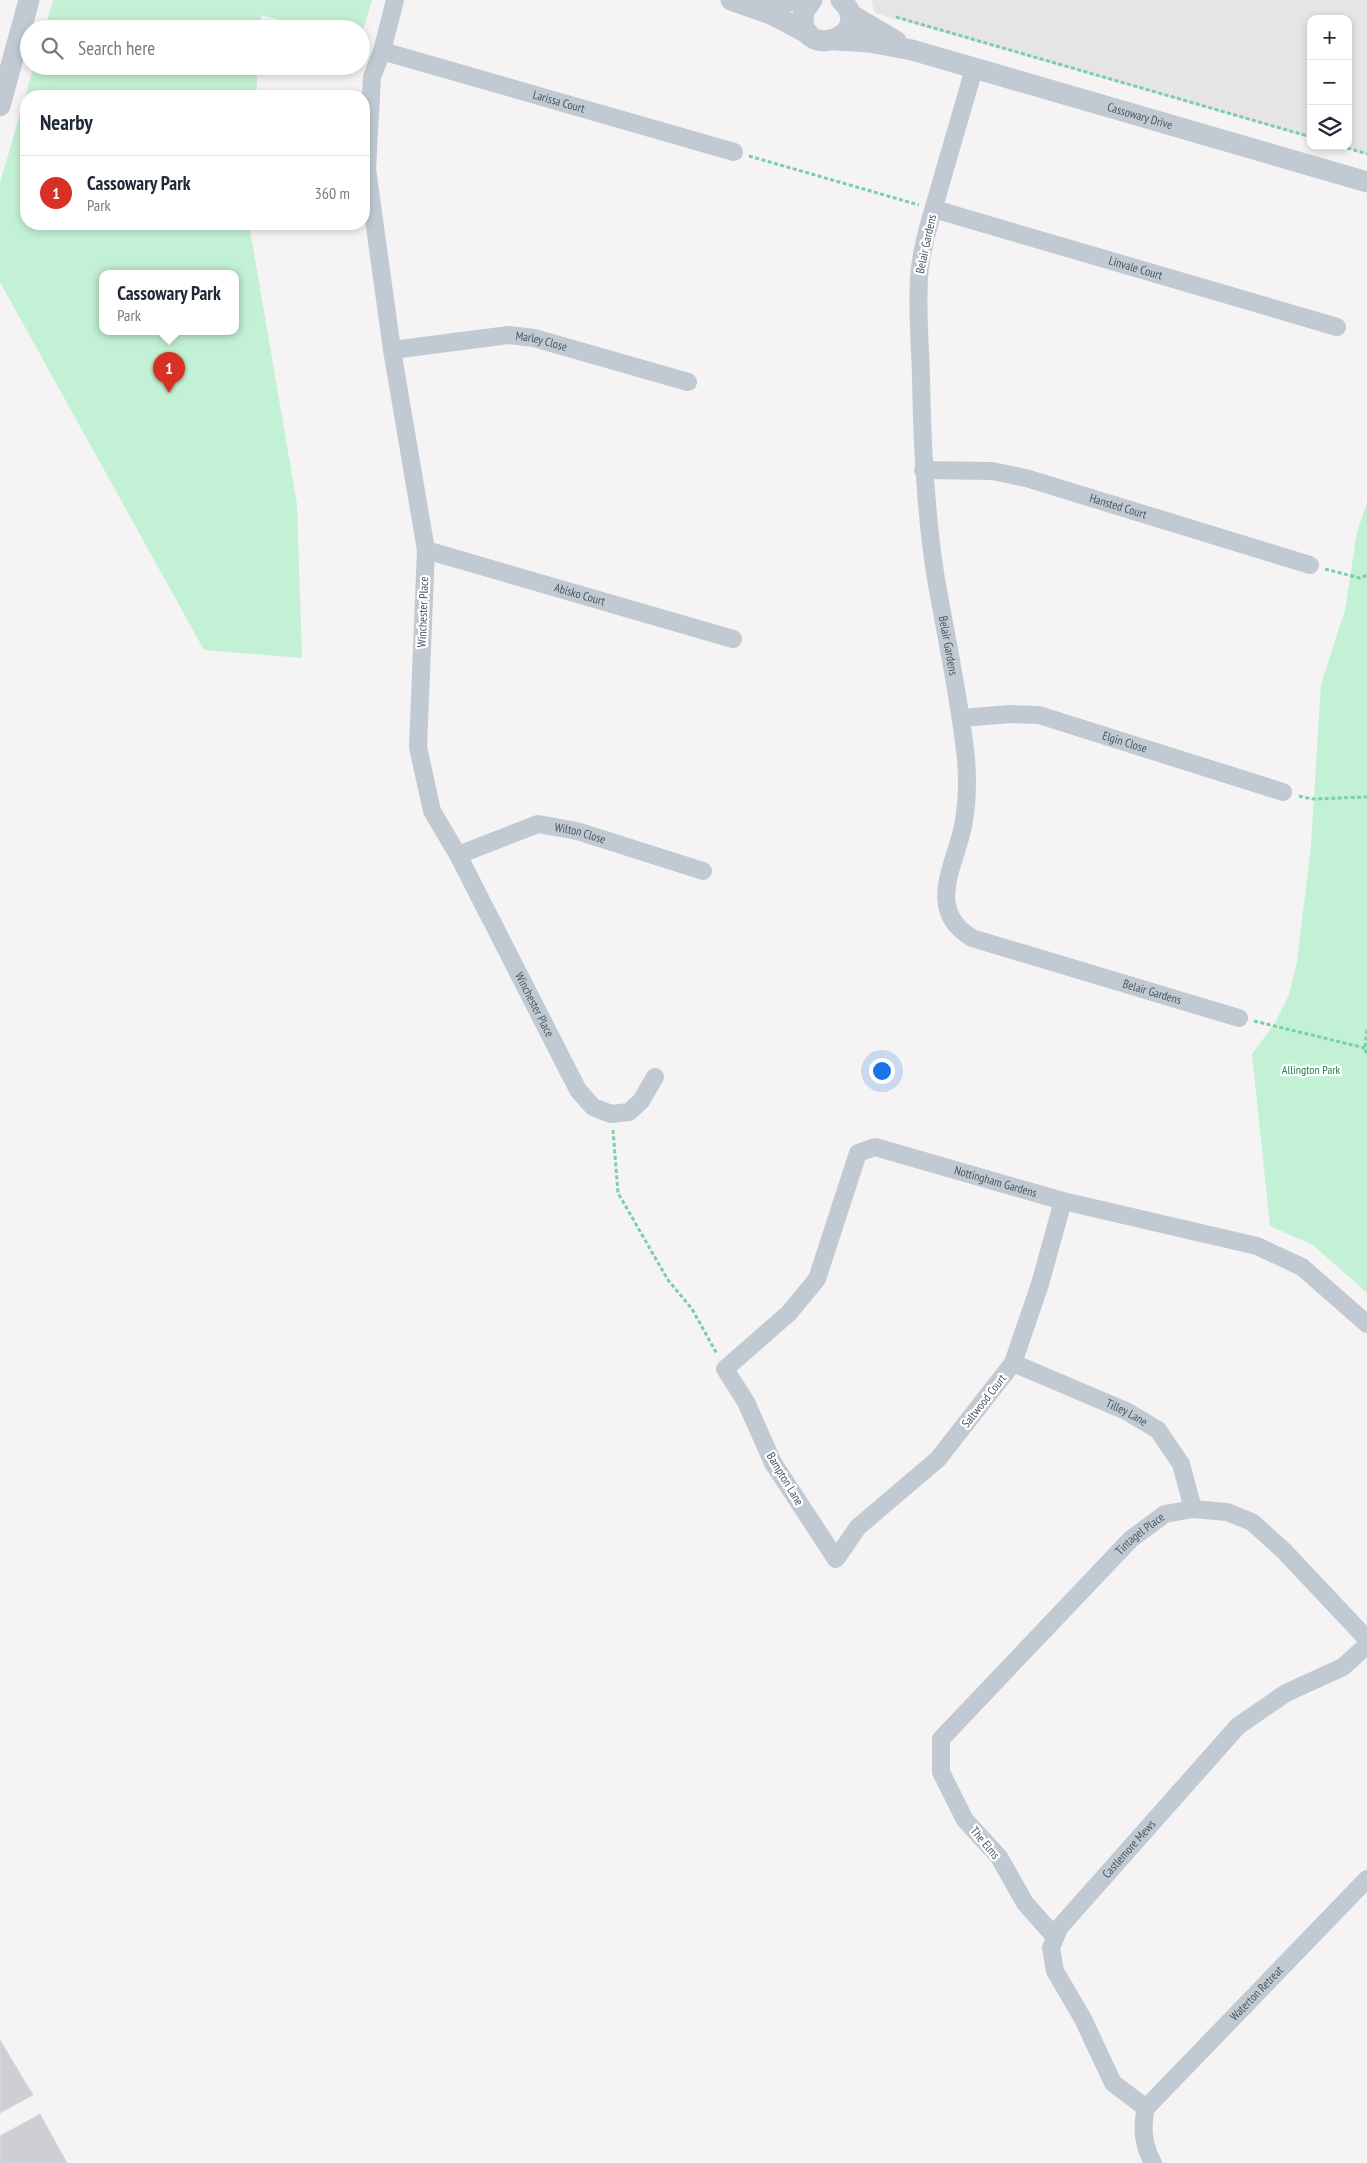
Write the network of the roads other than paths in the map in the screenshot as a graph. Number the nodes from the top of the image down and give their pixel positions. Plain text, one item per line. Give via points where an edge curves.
1 (29, 0) edge
2 (395, 0) edge
3 (732, 0) edge
4 (753, 0) edge
5 (806, 0) edge
6 (812, 0) edge
7 (846, 5) edge
8 (24, 20) edge
9 (20, 33) edge
10 (809, 34) junction
11 (835, 40) junction
12 (912, 50) junction
13 (382, 51) junction
14 (974, 69) junction
15 (0, 106) edge
16 (370, 114) edge
17 (734, 152) road end
18 (1367, 182) edge
19 (370, 191) edge
20 (934, 209) junction
21 (1337, 327) dead end
22 (392, 350) junction
23 (688, 382) dead end
24 (923, 470) junction
25 (426, 550) junction
26 (1310, 564) road end
27 (733, 639) dead end
28 (961, 718) junction
29 (1283, 792) road end
30 (458, 855) junction
31 (703, 871) dead end
32 (1239, 1018) road end
33 (655, 1077) dead end
34 (1063, 1201) junction
35 (1367, 1324) edge
36 (1014, 1363) junction
37 (725, 1369) joint
38 (1192, 1509) junction
39 (836, 1559) joint
40 (1367, 1639) edge
41 (1367, 1645) edge
42 (941, 1739) joint
43 (1367, 1879) edge
44 (1055, 1937) junction
45 (1146, 2108) junction
46 (1153, 2163) edge

1 - 8 street
2 - 13 street, Winchester Place
3 - 10 street via 771,14
4 - 5 street
6 - 10 street via 803,17
7 - 11 street via 847,30
7 - 12 street, Cassowary Drive via 867,26
9 - 15 street
10 - 11 street, Cassowary Drive via 821,41
11 - 12 street, Cassowary Drive
12 - 14 street, Cassowary Drive
13 - 16 street, Winchester Place via 372,77
13 - 17 street, Larissa Court
14 - 18 street, Cassowary Drive
14 - 20 street, Belair Gardens
19 - 22 street, Winchester Place
20 - 21 street, Linvale Court
20 - 24 street, Belair Gardens via 919,274 917,310
22 - 23 street, Marley Close via 509,335 534,338
22 - 25 street, Winchester Place
24 - 26 street, Hansted Court via 992,471 1026,478
24 - 28 street, Belair Gardens via 935,571
25 - 27 street, Abisko Court
25 - 30 street, Winchester Place via 418,747 432,811
28 - 29 street, Elgin Close via 1039,715
28 - 32 street, Belair Gardens via 968,792 946,894 947,909 958,930 1002,948
30 - 31 street, Wilton Close via 538,824 578,830
30 - 33 street, Winchester Place via 578,1090 592,1107 611,1114 628,1112 641,1101
34 - 35 street, Nottingham Gardens via 1257,1246 1302,1268
34 - 36 street, Saltwood Court
34 - 37 street, Nottingham Gardens via 875,1147 858,1153 817,1279 789,1313
36 - 38 street, Tilley Lane via 1126,1411 1158,1430 1181,1464
36 - 39 street, Saltwood Court via 938,1459 858,1526
37 - 39 street, Bampton Lane via 746,1402 773,1463
38 - 40 street, Tintagel Place via 1227,1512 1252,1522
38 - 42 street, Tintagel Place via 1165,1514 1131,1539
41 - 44 street, Castlemore Mews via 1342,1668 1286,1693 1238,1726 1059,1928
42 - 44 street, The Elms via 941,1772 966,1820 999,1857 1024,1903
43 - 45 street, Waterton Retreat
44 - 45 street, Castlemore Mews via 1050,1948 1055,1971 1083,2019 1113,2083
45 - 46 street via 1142,2123 1145,2150

